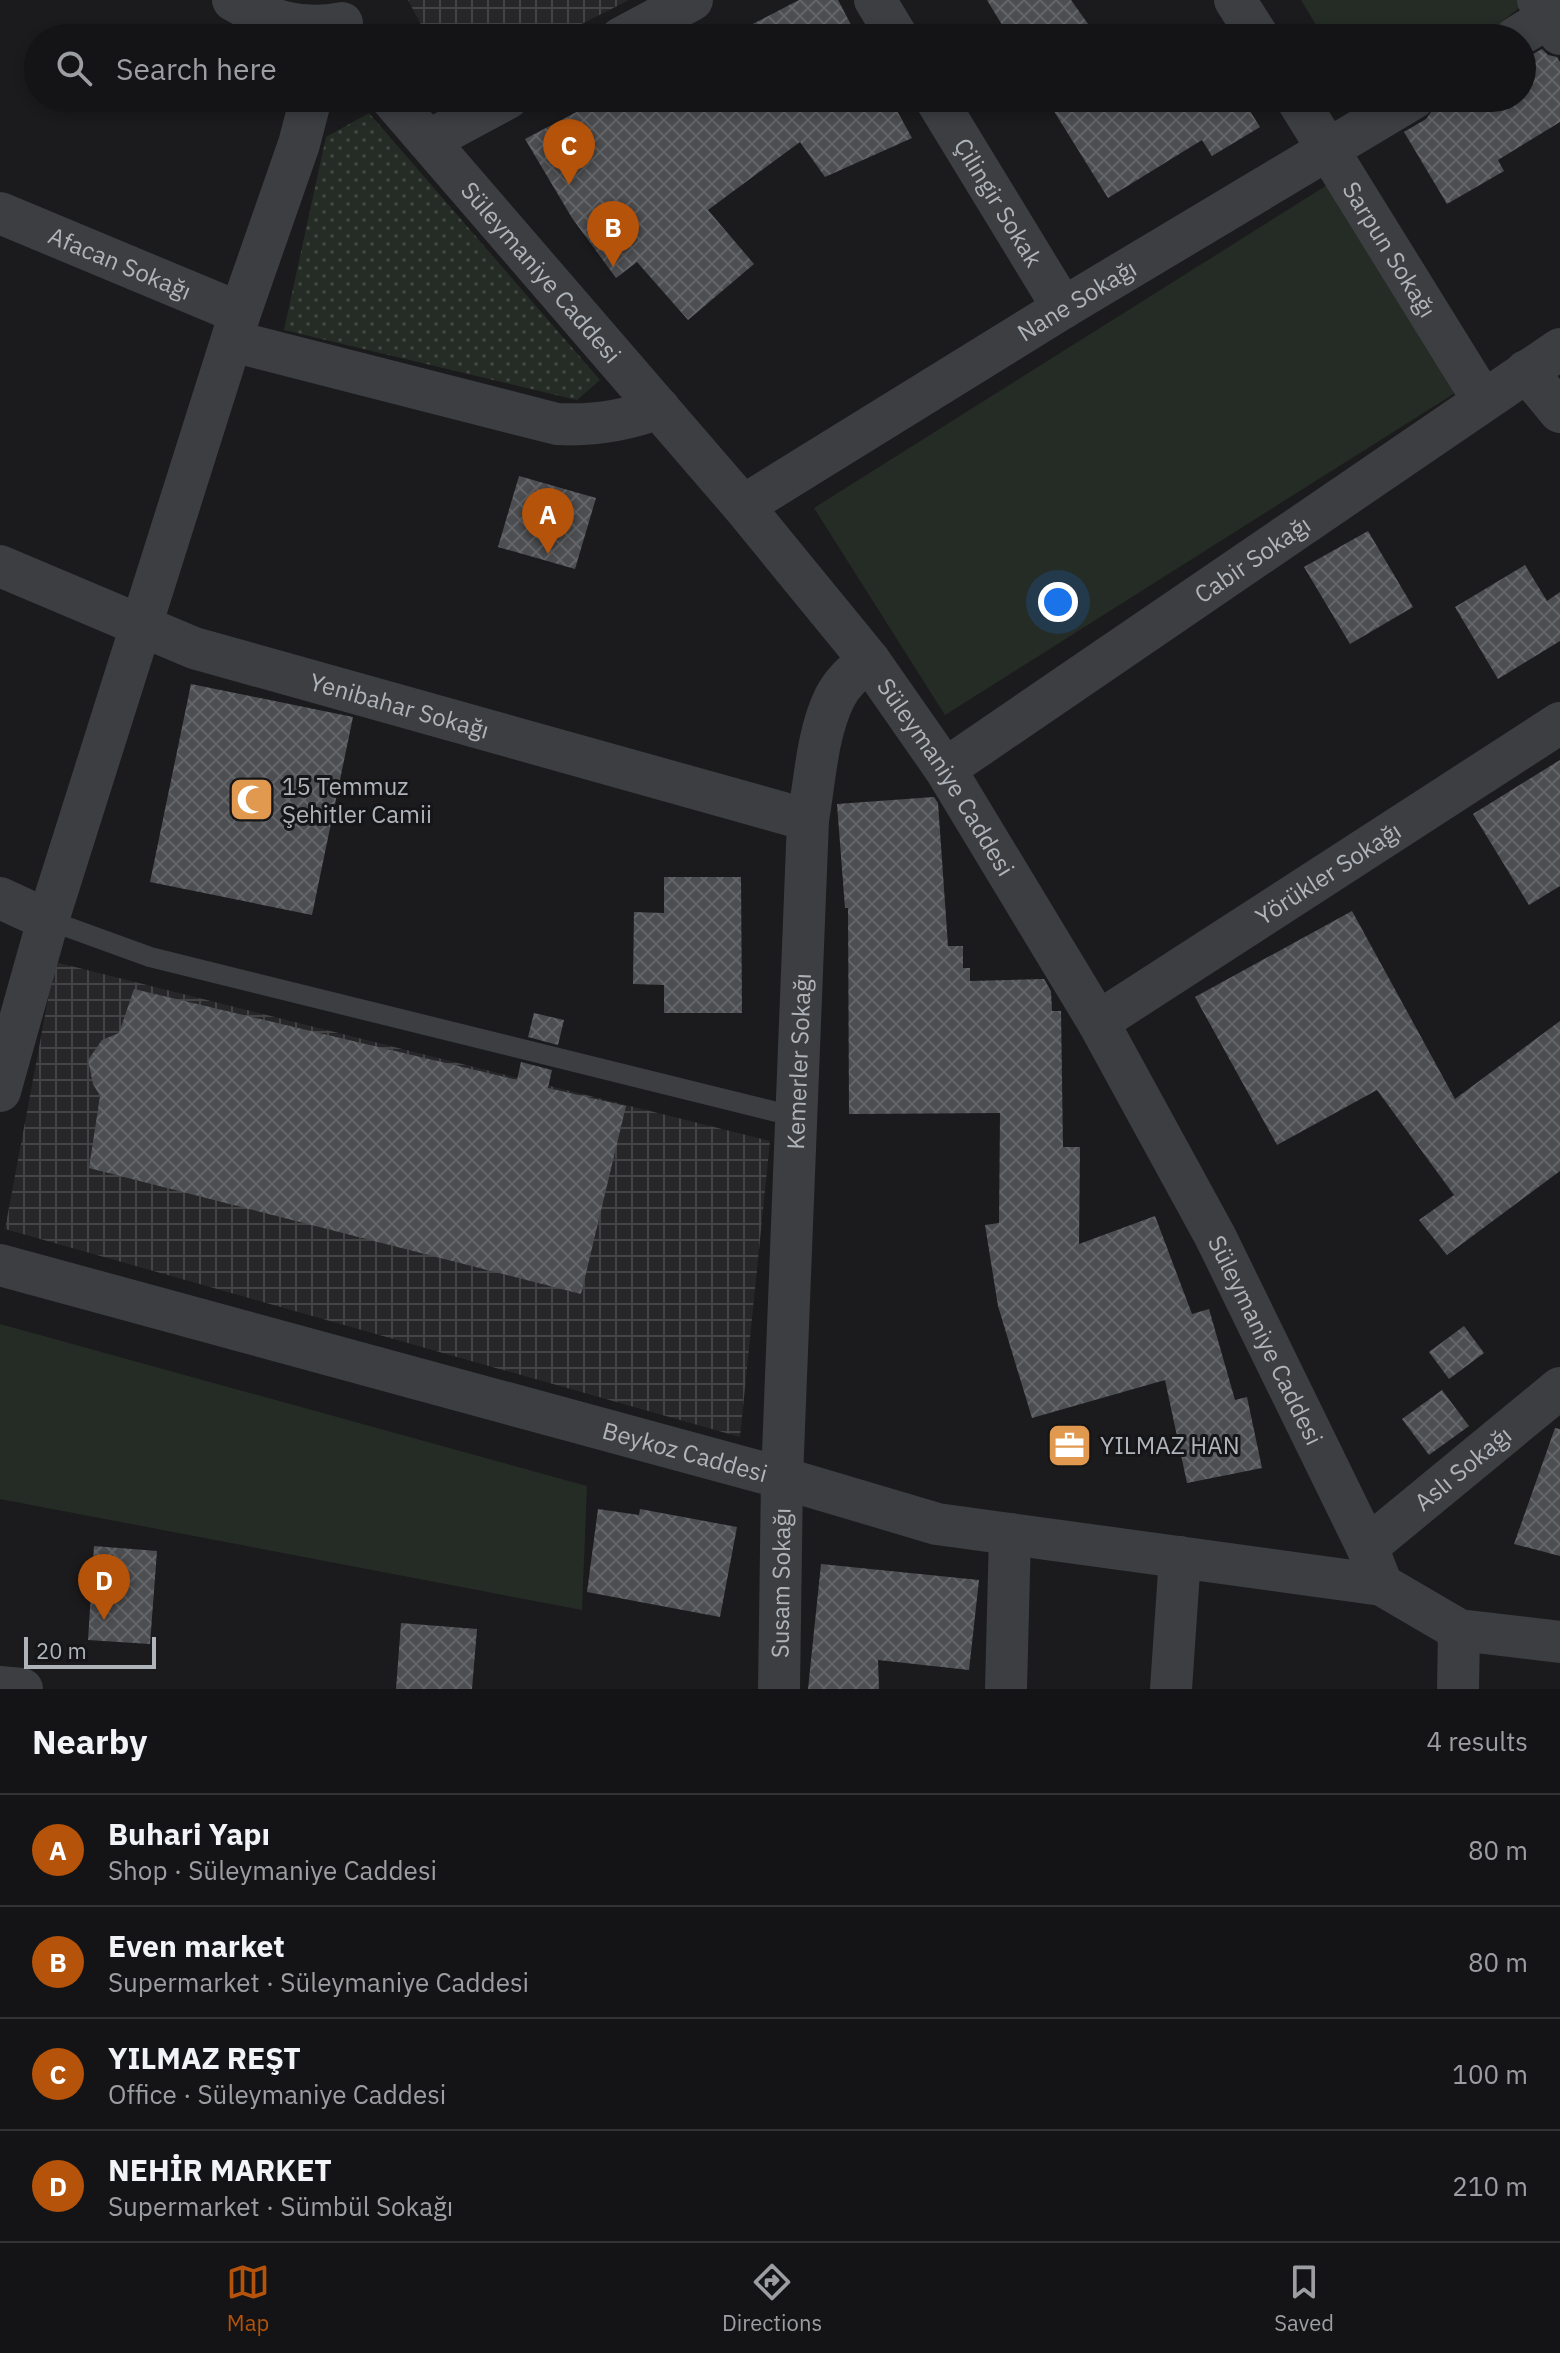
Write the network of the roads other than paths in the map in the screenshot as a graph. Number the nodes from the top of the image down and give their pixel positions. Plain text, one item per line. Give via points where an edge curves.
1 (233, 0) edge
2 (692, 0) edge
3 (875, 0) edge
4 (1235, 0) edge
5 (314, 24) edge
6 (647, 24) edge
7 (890, 24) edge
8 (1250, 24) edge
9 (307, 112) edge
10 (403, 112) edge
11 (482, 112) edge
12 (944, 112) edge
13 (1305, 112) edge
14 (1390, 112) edge
15 (428, 141) junction
16 (1328, 149) junction
17 (0, 213) edge
18 (1063, 308) junction
19 (236, 327) junction
20 (1543, 360) edge
21 (1483, 400) junction
22 (659, 408) junction
23 (1560, 412) edge
24 (743, 506) junction
25 (0, 566) edge
26 (140, 627) junction
27 (869, 660) junction
28 (1560, 723) edge
29 (945, 769) junction
30 (808, 820) junction
31 (0, 898) edge
32 (48, 920) junction
33 (1098, 1022) junction
34 (0, 1091) edge
35 (797, 1117) junction
36 (0, 1265) edge
37 (1560, 1388) edge
38 (782, 1478) junction
39 (1010, 1534) junction
40 (1180, 1557) junction
41 (1374, 1566) junction
42 (1459, 1630) junction
43 (1560, 1642) edge
44 (0, 1687) edge
45 (22, 1689) edge
46 (779, 1689) edge
47 (1006, 1689) edge
48 (1171, 1689) edge
49 (1458, 1689) edge

1 - 5 street via 276,22
2 - 6 street
3 - 7 street
4 - 8 street
9 - 19 street
10 - 15 street, Süleymaniye Caddesi
11 - 15 street
12 - 18 street, Çilingir Sokak
13 - 16 street, Sarpun Sokağı
14 - 16 street, Nane Sokağı
15 - 22 street, Süleymaniye Caddesi
16 - 18 street, Nane Sokağı
16 - 21 street, Sarpun Sokağı
17 - 19 street, Afacan Sokağı
18 - 24 street, Nane Sokağı
19 - 22 street, Afacan Sokağı via 557,424 610,423
19 - 26 street
20 - 21 street, Cabir Sokağı
20 - 23 street
21 - 29 street, Cabir Sokağı
22 - 24 street, Süleymaniye Caddesi
24 - 27 street, Süleymaniye Caddesi
25 - 26 street, Yenibahar Sokağı
26 - 30 street, Yenibahar Sokağı via 194,648
26 - 32 street
27 - 29 street, Süleymaniye Caddesi
27 - 30 street, Kemerler Sokağı via 849,677 826,718
28 - 33 street, Yörükler Sokağı
29 - 33 street, Süleymaniye Caddesi
30 - 35 street, Kemerler Sokağı
31 - 32 street
32 - 34 street
32 - 35 lane via 150,957
33 - 41 street, Süleymaniye Caddesi via 1215,1236
35 - 38 street, Kemerler Sokağı
36 - 38 street, Beykoz Caddesi
37 - 41 street, Aslı Sokağı
38 - 39 street, Beykoz Caddesi via 937,1524
38 - 46 street, Susam Sokağı
39 - 40 street, Beykoz Caddesi
39 - 47 street
40 - 41 street, Beykoz Caddesi
40 - 48 street
41 - 42 street, Beykoz Caddesi
42 - 43 street, Beykoz Caddesi
42 - 49 street
44 - 45 street

